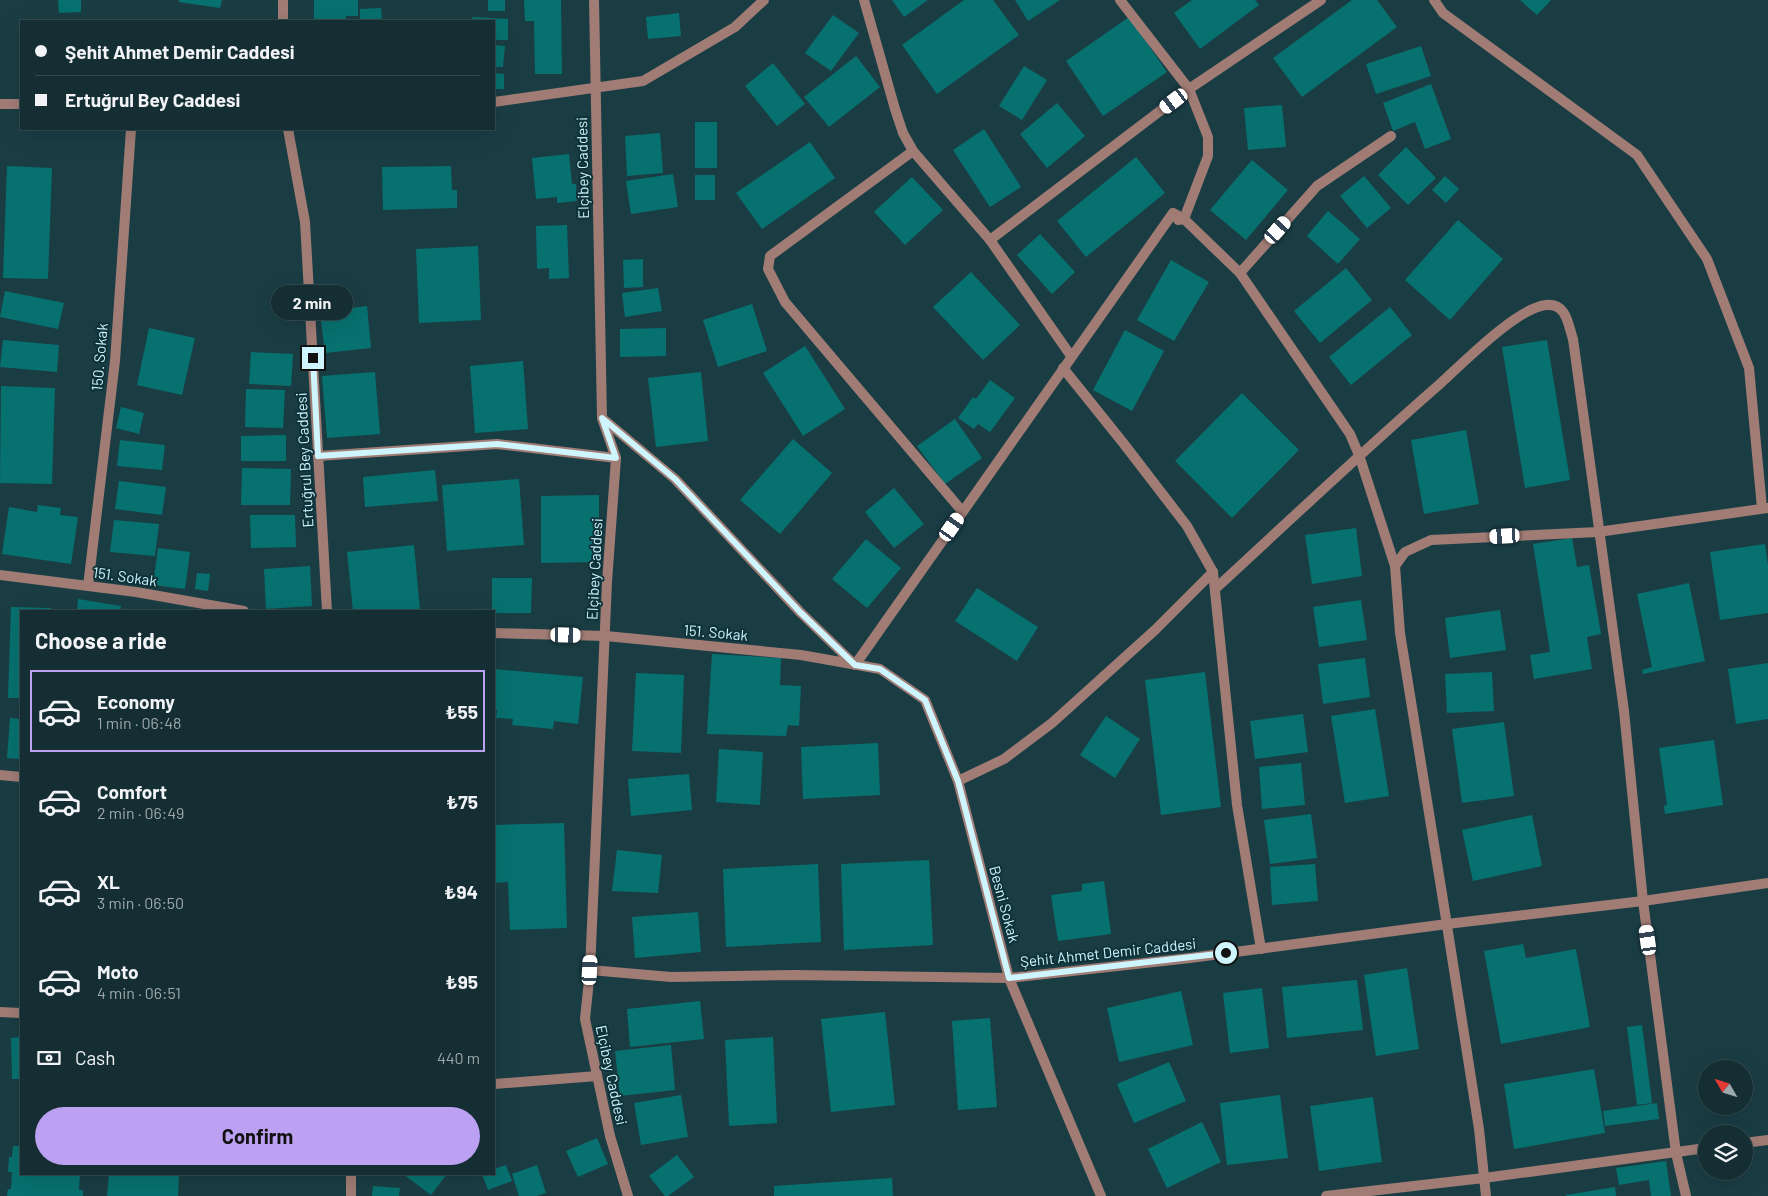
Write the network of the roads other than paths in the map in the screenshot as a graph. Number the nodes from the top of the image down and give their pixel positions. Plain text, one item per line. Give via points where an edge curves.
1 (283, 0) edge
2 (594, 0) edge
3 (764, 0) edge
4 (864, 0) edge
5 (1120, 0) edge
6 (1321, 0) edge
7 (1434, 0) edge
8 (283, 20) edge
9 (596, 87) junction
10 (1189, 89) junction
11 (495, 102) edge
12 (0, 104) edge
13 (20, 104) edge
14 (131, 130) edge
15 (288, 130) edge
16 (1391, 136) dead end
17 (913, 151) junction
18 (1184, 219) junction
19 (990, 240) junction
20 (1240, 273) junction
21 (1072, 356) junction
22 (1063, 368) junction
23 (602, 418) junction
24 (1359, 455) junction
25 (318, 456) junction
26 (616, 458) junction
27 (1765, 508) edge
28 (962, 511) junction
29 (1598, 532) junction
30 (1395, 566) junction
31 (1213, 572) junction
32 (0, 575) edge
33 (88, 586) junction
34 (1215, 589) junction
35 (238, 610) edge
36 (327, 610) edge
37 (495, 633) edge
38 (606, 636) junction
39 (855, 665) junction
40 (925, 700) joint
41 (0, 775) edge
42 (20, 777) edge
43 (958, 781) junction
44 (1768, 883) edge
45 (1643, 901) junction
46 (1447, 924) junction
47 (1261, 949) junction
48 (590, 970) junction
49 (1009, 978) junction
50 (0, 1012) edge
51 (20, 1013) edge
52 (597, 1076) junction
53 (495, 1084) edge
54 (1768, 1140) edge
55 (1753, 1142) edge
56 (1698, 1149) edge
57 (1676, 1153) junction
58 (351, 1175) edge
59 (1484, 1178) junction
60 (350, 1196) edge
61 (628, 1196) edge
62 (1101, 1196) edge
63 (1326, 1196) edge
64 (1486, 1196) edge
65 (1686, 1196) edge

1 - 8 street
2 - 9 street, Elçibey Caddesi
3 - 9 street via 735,27 643,81
4 - 17 street via 895,109
5 - 10 street
6 - 10 street
7 - 27 street via 1443,13 1637,155 1707,259 1750,368
9 - 11 street
9 - 23 street, Elçibey Caddesi
10 - 18 street via 1208,137 1208,156
10 - 19 street
12 - 13 street
14 - 33 street, 150. Sokak via 115,361
15 - 25 street, Ertuğrul Bey Caddesi via 305,222
16 - 20 street via 1317,186
17 - 19 street
17 - 28 street via 770,256 768,269 785,302
18 - 20 street
18 - 21 street via 1173,213
19 - 21 street
20 - 24 street via 1350,434
21 - 22 street
22 - 28 street
22 - 31 street via 1187,526
23 - 26 street, Elçibey Caddesi
23 - 39 street via 675,479 800,612
24 - 29 street via 1504,327 1532,309 1557,306 1564,311 1573,340
24 - 30 street
24 - 34 street
25 - 26 street via 497,444
25 - 36 street, Ertuğrul Bey Caddesi
26 - 38 street, Elçibey Caddesi
27 - 29 street
28 - 39 street
29 - 30 street via 1431,540 1405,552
29 - 45 street via 1624,711
30 - 46 street via 1400,633
31 - 34 street
31 - 43 street via 1155,630 1052,723 1004,759
32 - 33 street, 151. Sokak
33 - 35 street, 151. Sokak
34 - 47 street via 1237,805
37 - 38 street, 151. Sokak
38 - 39 street, 151. Sokak via 801,655
38 - 48 street, Elçibey Caddesi
39 - 40 street, 151. Sokak via 880,669
40 - 43 street, Besni Sokak
41 - 42 street
43 - 49 street, Besni Sokak
44 - 45 street, Şehit Ahmet Demir Caddesi
45 - 46 street, Şehit Ahmet Demir Caddesi
45 - 57 street
46 - 47 street, Şehit Ahmet Demir Caddesi
46 - 59 street
47 - 49 street, Şehit Ahmet Demir Caddesi
48 - 49 street, Şehit Ahmet Demir Caddesi via 671,977
48 - 52 street, Elçibey Caddesi via 585,1019
49 - 62 street, Besni Sokak
50 - 51 street
52 - 53 street
52 - 61 street, Elçibey Caddesi
54 - 55 street
56 - 57 street
57 - 59 street
57 - 65 street
58 - 60 street
59 - 63 street
59 - 64 street

